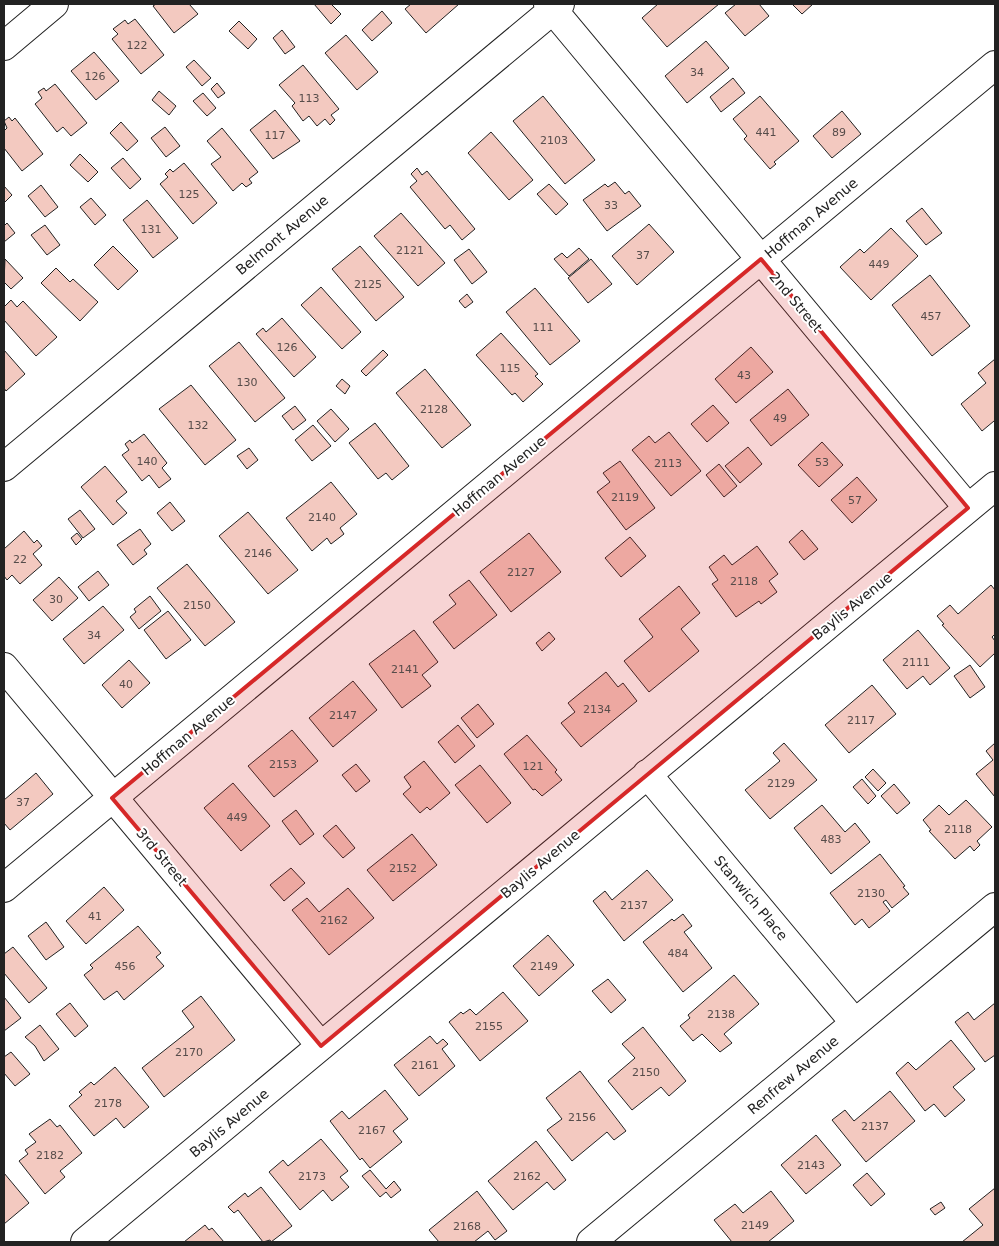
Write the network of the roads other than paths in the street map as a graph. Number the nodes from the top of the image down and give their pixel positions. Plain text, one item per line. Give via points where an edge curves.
1 (54, 4) edge
2 (554, 6) edge
3 (4, 46) edge
4 (995, 65) edge
5 (761, 260) junction
6 (4, 467) edge
7 (995, 486) edge
8 (968, 508) junction
9 (4, 667) edge
10 (648, 774) junction
11 (112, 798) junction
12 (4, 888) edge
13 (995, 907) edge
14 (855, 1023) junction
15 (320, 1046) junction
16 (85, 1242) edge
17 (591, 1242) edge

1 - 3 street
2 - 5 street, 2nd Street
2 - 6 street, Belmont Avenue
4 - 5 street, Hoffman Avenue
5 - 8 street, 2nd Street
5 - 11 street, Hoffman Avenue
7 - 8 street, Baylis Avenue
8 - 10 street, Baylis Avenue
9 - 11 street, 3rd Street
10 - 14 street, Stanwich Place
10 - 15 street, Baylis Avenue
11 - 12 street, Hoffman Avenue
11 - 15 street, 3rd Street
13 - 14 street, Renfrew Avenue
14 - 17 street, Renfrew Avenue
15 - 16 street, Baylis Avenue

